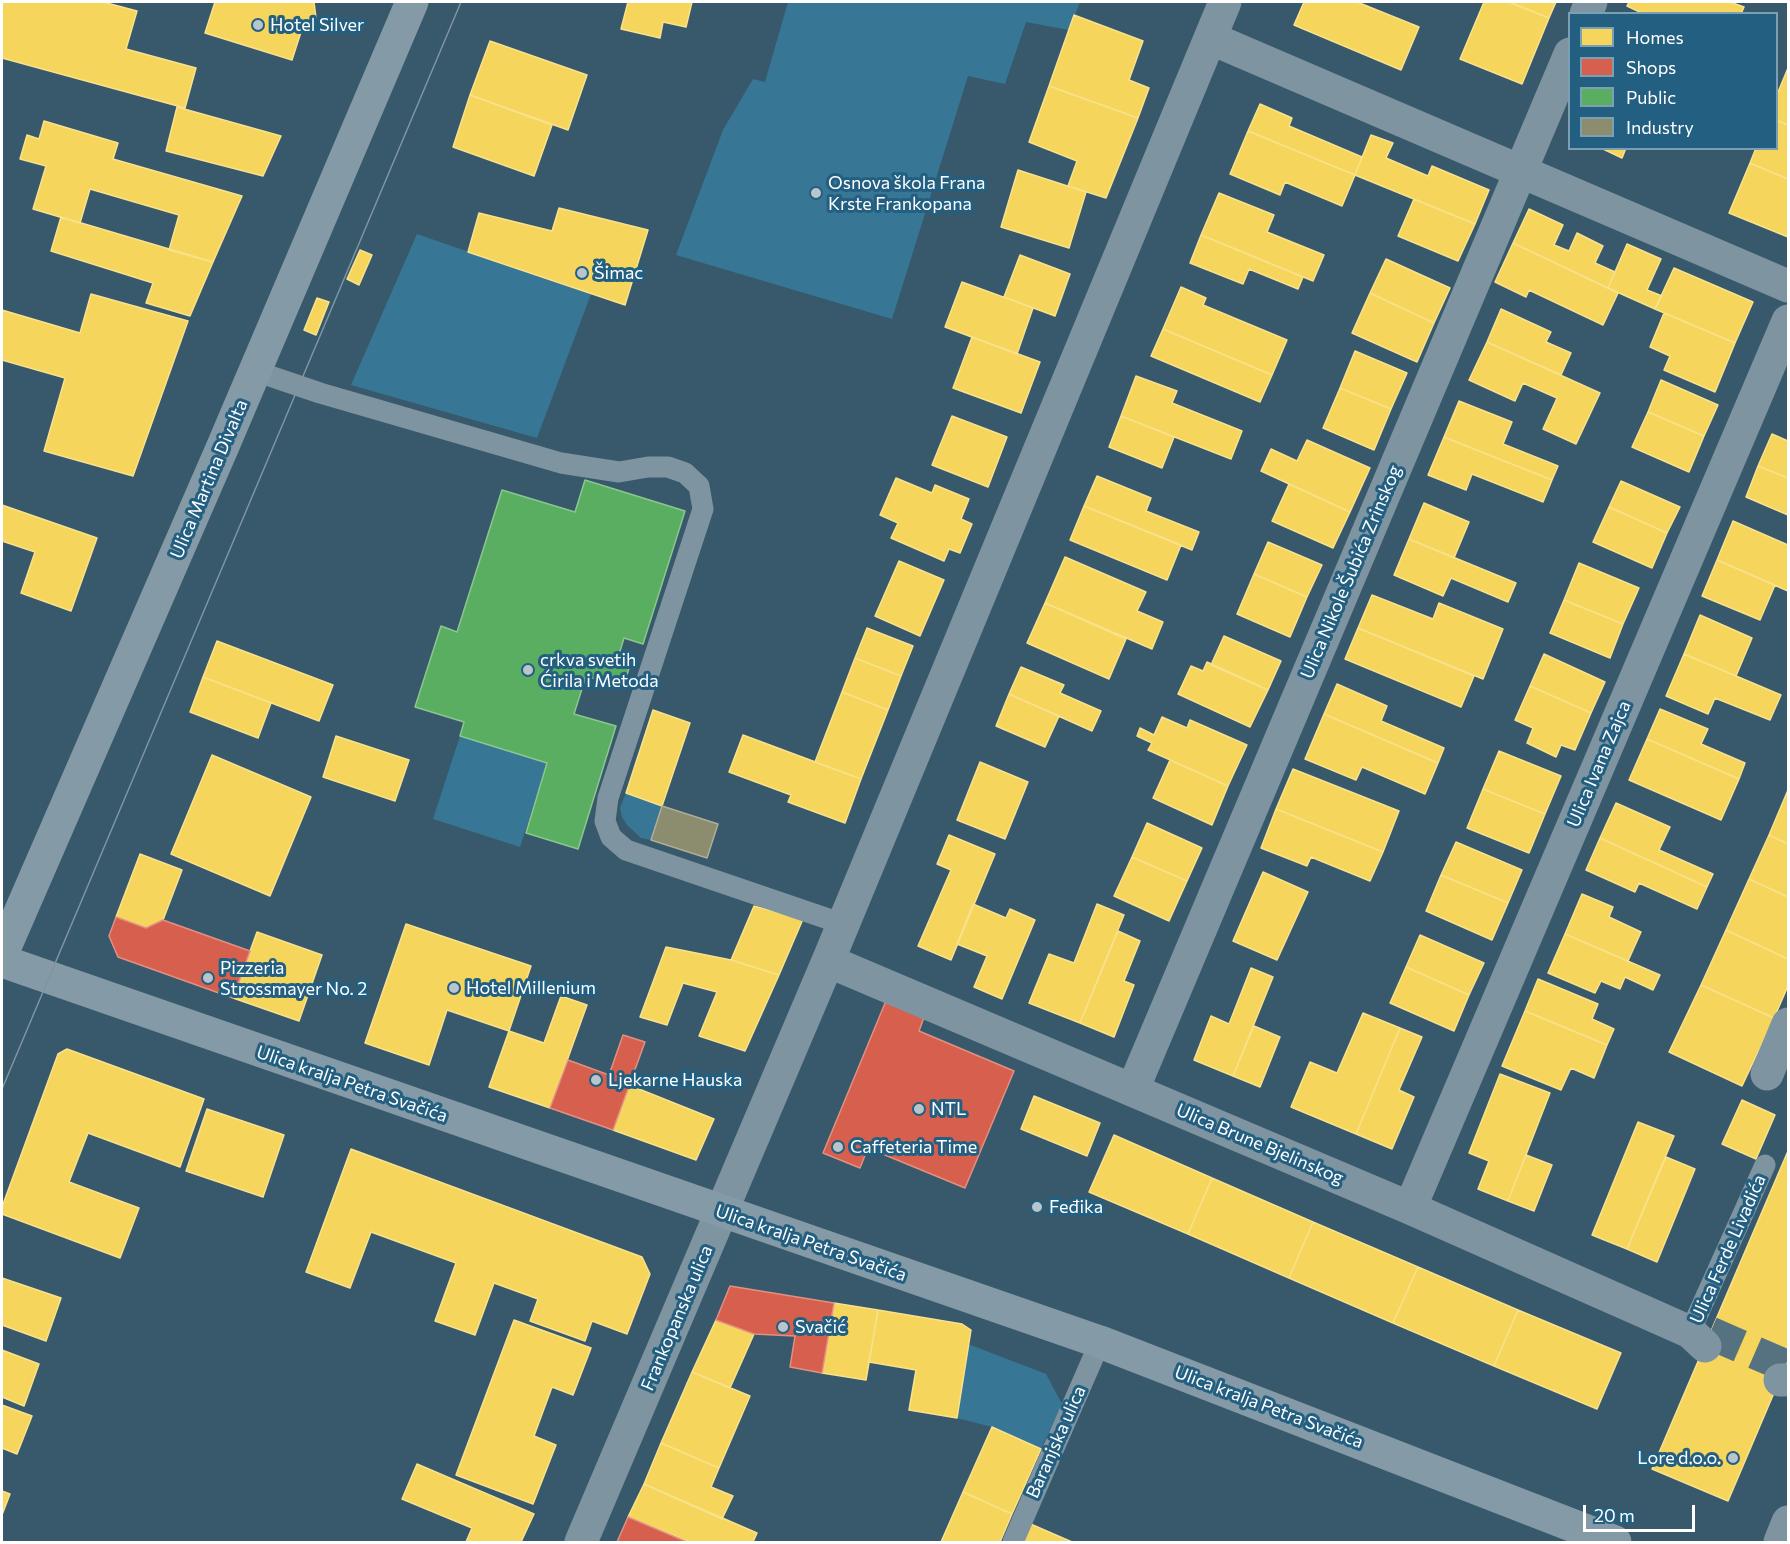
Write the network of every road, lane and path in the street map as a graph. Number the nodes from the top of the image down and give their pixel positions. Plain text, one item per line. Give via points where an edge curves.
1 (412, 2) edge
2 (1225, 2) edge
3 (1210, 38) junction
4 (1568, 56) edge
5 (1521, 171) junction
6 (1788, 286) edge
7 (1788, 321) edge
8 (255, 371) junction
9 (843, 924) junction
10 (2, 954) edge
11 (2, 961) edge
12 (828, 961) junction
13 (1788, 1024) edge
14 (1767, 1074) dead end
15 (1133, 1089) junction
16 (1765, 1165) dead end
17 (1410, 1208) junction
18 (722, 1212) junction
19 (1702, 1337) joint
20 (1100, 1342) junction
21 (1788, 1522) edge
22 (581, 1542) edge
23 (1013, 1542) edge
24 (1614, 1542) edge
25 (1780, 1542) edge

1 - 8 main road, Ulica Martina Divalta
2 - 3 street, Frankopanska ulica
3 - 5 street
3 - 9 street, Frankopanska ulica
4 - 5 street, Ulica Nikole Šubića Zrinskog
5 - 6 street
5 - 15 street, Ulica Nikole Šubića Zrinskog
7 - 17 street, Ulica Ivana Zajca
8 - 9 lane via 561,464 619,472 668,467 685,473 699,486 703,509 608,798 605,821 611,837 626,850
8 - 10 main road, Ulica Martina Divalta
9 - 12 street, Frankopanska ulica
11 - 18 main road, Ulica kralja Petra Svačića
12 - 15 street, Ulica Brune Bjelinskog
12 - 18 street, Frankopanska ulica
13 - 14 street
15 - 17 street, Ulica Brune Bjelinskog
16 - 19 lane, Ulica Ferde Livadića
17 - 19 street, Ulica Brune Bjelinskog
18 - 20 main road, Ulica kralja Petra Svačića
18 - 22 street, Frankopanska ulica
20 - 23 lane, Baranjska ulica
20 - 24 main road, Ulica kralja Petra Svačića
21 - 25 street

